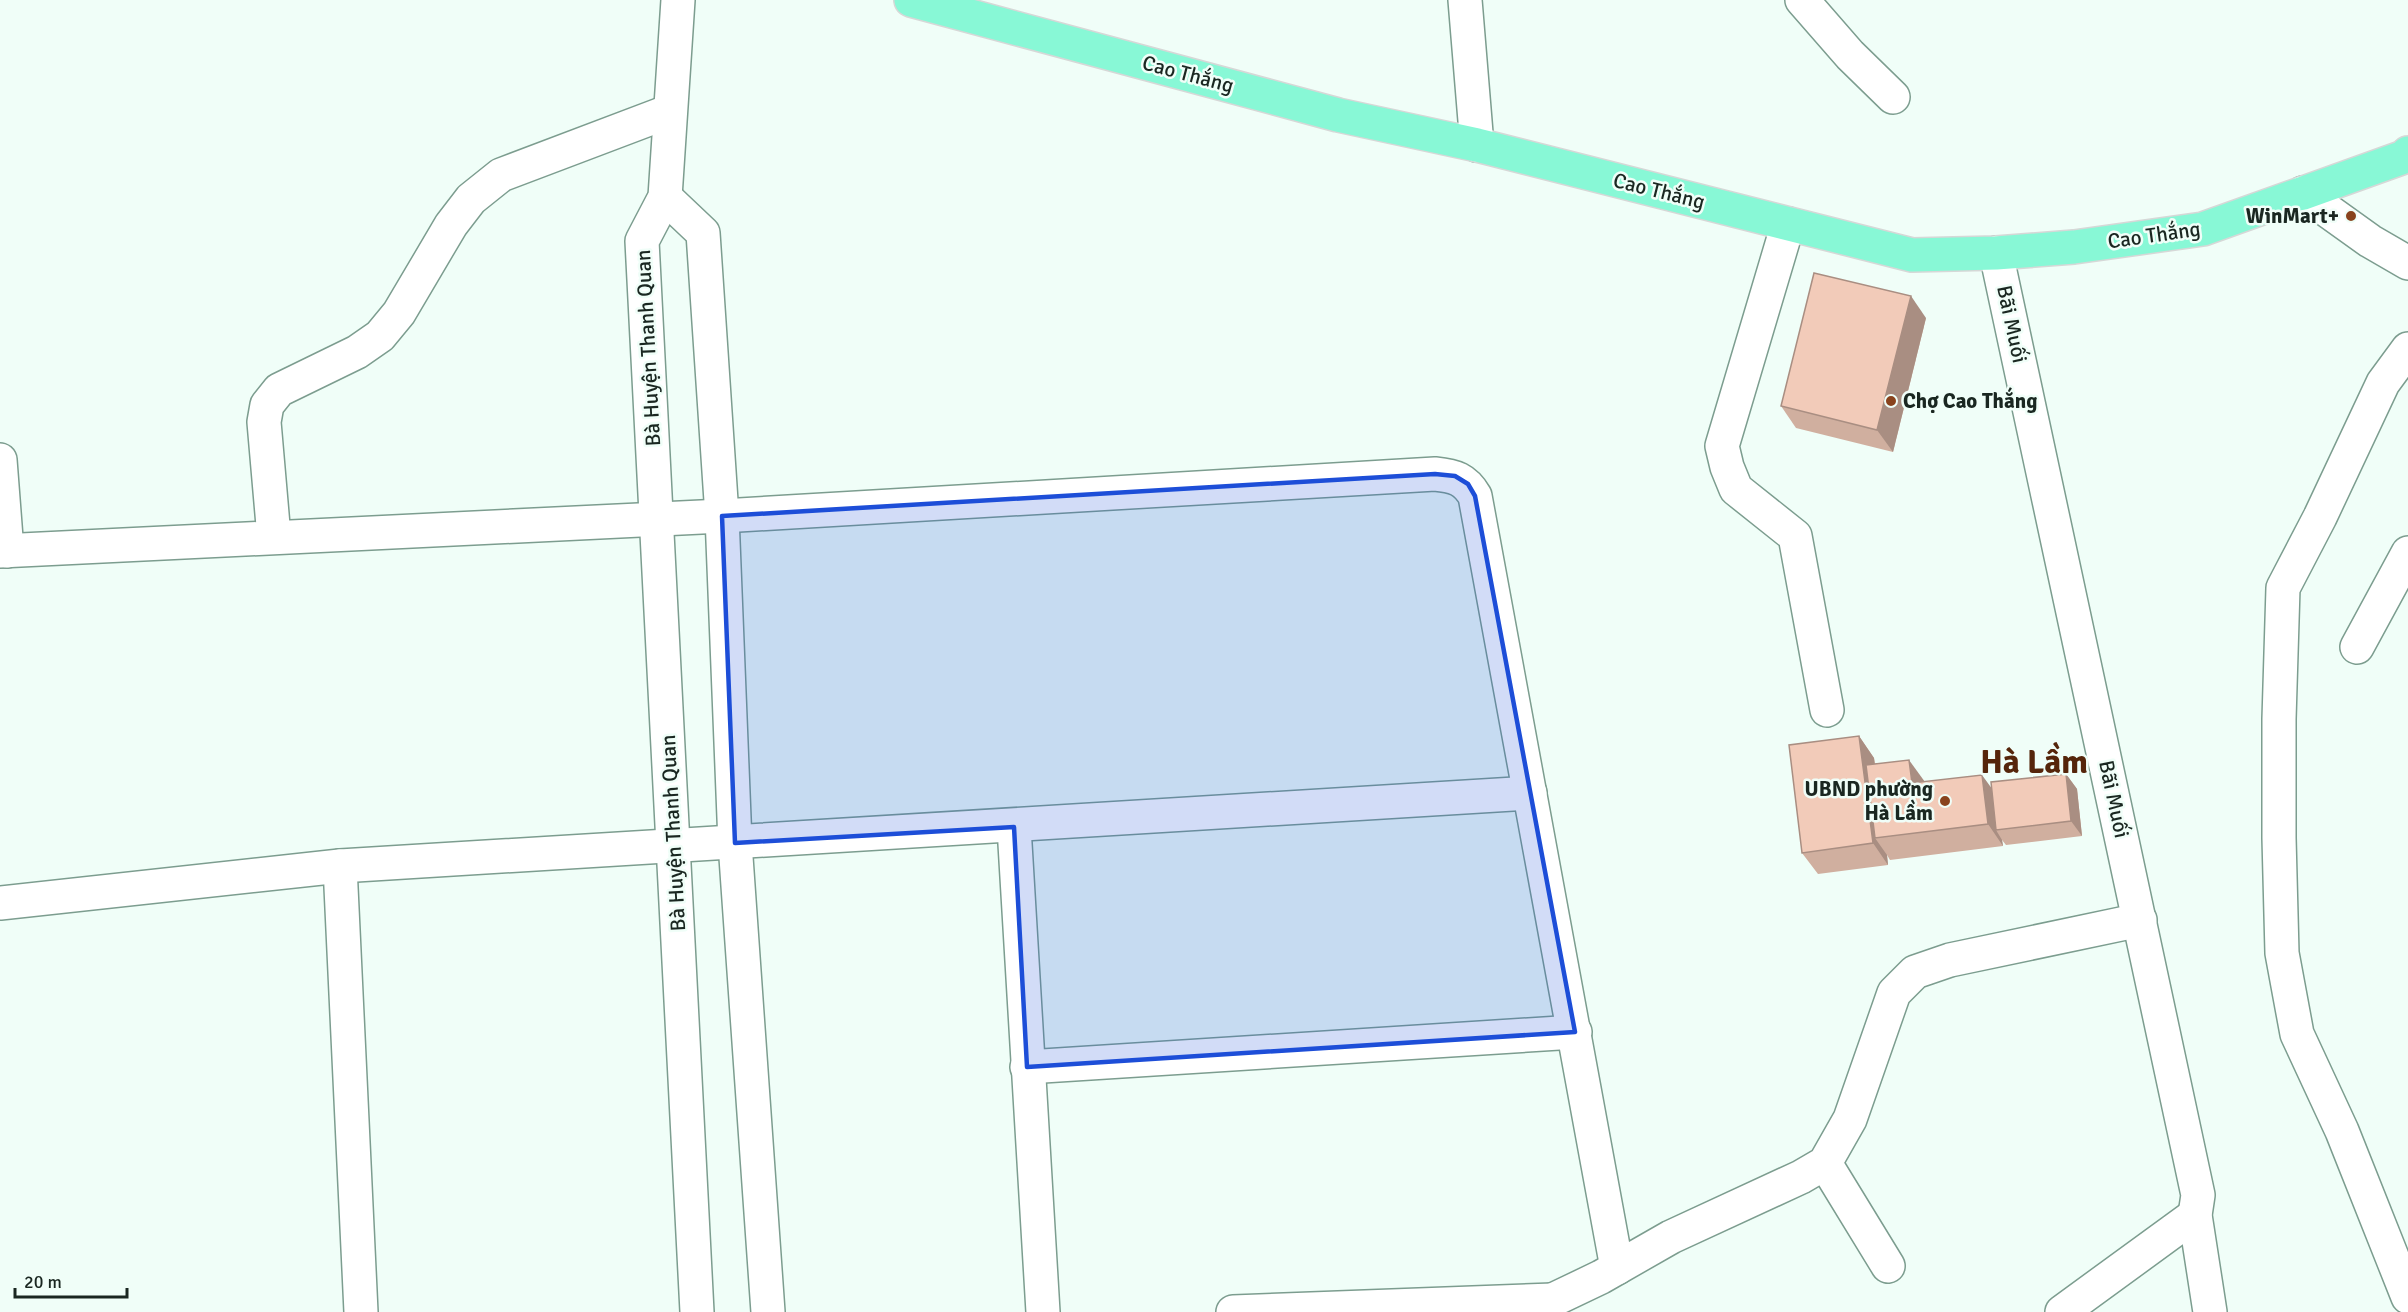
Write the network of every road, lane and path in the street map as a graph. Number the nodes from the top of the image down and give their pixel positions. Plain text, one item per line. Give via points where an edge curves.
1 (678, 0) edge
2 (911, 0) edge
3 (1465, 0) edge
4 (1802, 0) edge
5 (1893, 97) dead end
6 (670, 111) junction
7 (1478, 145) junction
8 (2408, 153) edge
9 (2303, 193) junction
10 (665, 197) junction
11 (1788, 224) junction
12 (1996, 253) junction
13 (2408, 263) edge
14 (2408, 349) edge
15 (0, 460) edge
16 (722, 516) junction
17 (657, 518) junction
18 (274, 537) junction
19 (3, 551) edge
20 (2408, 553) edge
21 (2357, 647) dead end
22 (1827, 710) dead end
23 (1530, 793) junction
24 (1014, 827) junction
25 (735, 843) junction
26 (674, 846) junction
27 (340, 866) junction
28 (0, 903) edge
29 (2140, 920) junction
30 (1575, 1032) junction
31 (1028, 1067) junction
32 (1825, 1163) junction
33 (2195, 1215) junction
34 (1888, 1266) dead end
35 (1617, 1268) junction
36 (2408, 1297) edge
37 (1546, 1306) edge
38 (1314, 1310) edge
39 (361, 1312) edge
40 (697, 1312) edge
41 (768, 1312) edge
42 (1043, 1312) edge
43 (1233, 1312) edge
44 (2062, 1312) edge
45 (2210, 1312) edge

1 - 6 street
2 - 7 main road, Cao Thắng via 1338,115
3 - 7 street
4 - 5 street
6 - 10 street
6 - 18 street via 501,175 457,216 399,313 380,336 357,352 279,390 267,405 264,422
7 - 11 main road, Cao Thắng
8 - 9 main road, Cao Thắng
9 - 12 main road, Cao Thắng via 2203,230
9 - 13 street
10 - 16 street via 703,233
10 - 17 street, Bà Huyện Thanh Quan via 642,241
11 - 12 main road, Cao Thắng via 1912,255
11 - 22 street via 1722,446 1736,489 1795,536
12 - 29 street, Bãi Muối
14 - 36 street via 2383,383 2283,588 2279,814 2282,952 2297,1034 2342,1131
15 - 19 street
16 - 17 street
16 - 23 street via 1435,474 1455,476 1468,484 1475,496
16 - 25 street
17 - 18 street
17 - 26 street, Bà Huyện Thanh Quan
18 - 19 street
20 - 21 street
23 - 24 street
23 - 30 street
24 - 25 street
24 - 31 street
25 - 26 street
25 - 41 street
26 - 27 street
26 - 40 street, Bà Huyện Thanh Quan
27 - 28 street
27 - 39 street
29 - 32 street via 1950,960 1915,972 1894,993 1850,1119
29 - 33 street, Bãi Muối via 2198,1195
30 - 31 street
30 - 35 street
31 - 42 street
32 - 34 street
32 - 35 street via 1671,1237
33 - 44 street
33 - 45 street, Bãi Muối
35 - 37 street
37 - 38 street
38 - 43 street

